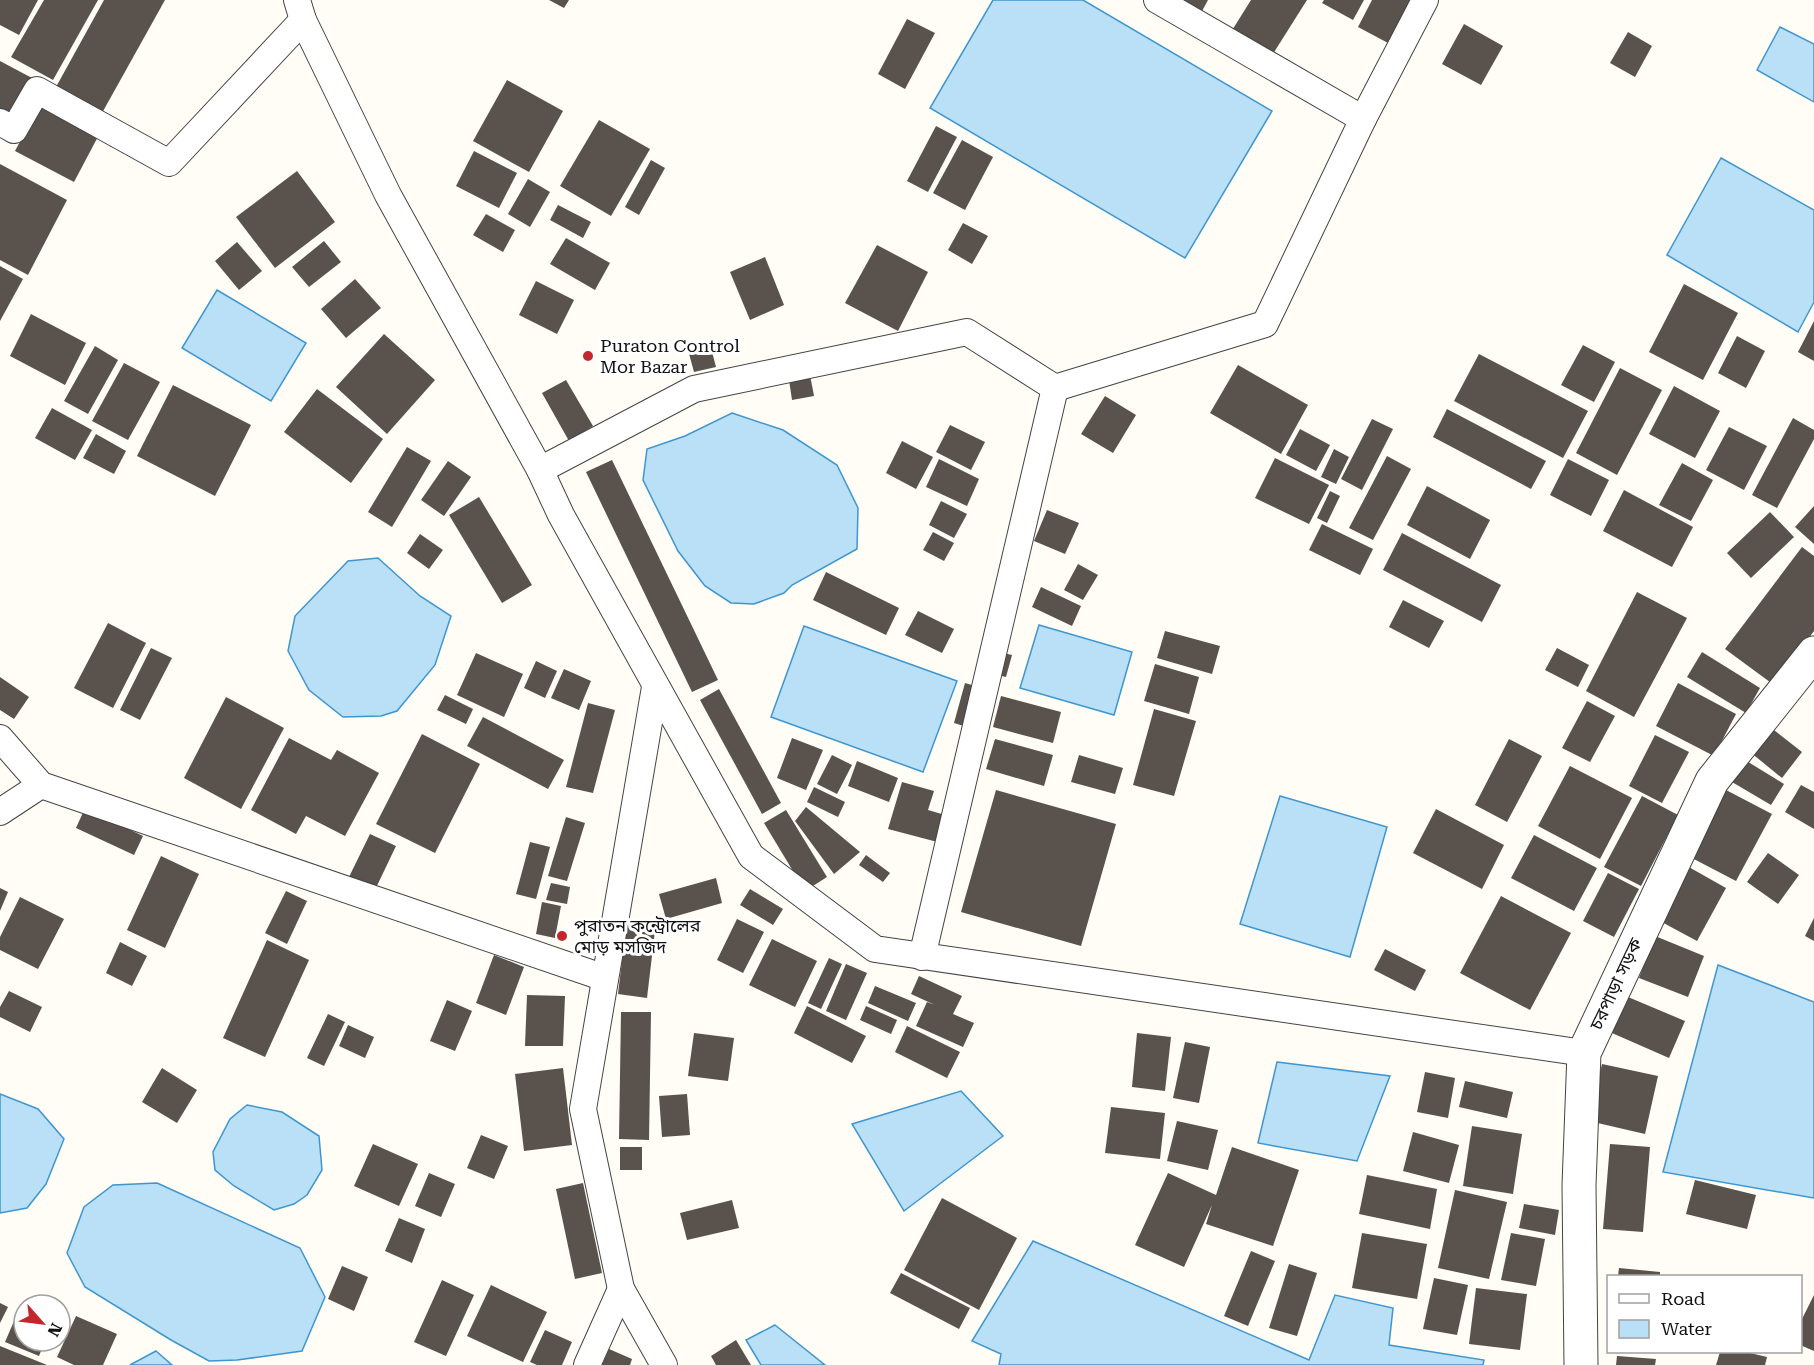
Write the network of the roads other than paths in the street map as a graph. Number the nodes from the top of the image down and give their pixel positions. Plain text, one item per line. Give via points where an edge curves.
1 (1157, 0) edge
2 (1425, 0) edge
3 (300, 10) edge
4 (1364, 119) junction
5 (0, 122) edge
6 (1055, 388) junction
7 (540, 470) junction
8 (1814, 654) edge
9 (656, 687) junction
10 (0, 738) edge
11 (41, 785) junction
12 (0, 812) edge
13 (922, 957) junction
14 (605, 978) junction
15 (1584, 1053) junction
16 (621, 1289) junction
17 (587, 1365) edge
18 (664, 1365) edge
19 (1581, 1365) edge

1 - 4 street
2 - 4 street
3 - 5 street via 169,163 37,90 14,130
3 - 7 street via 388,195
4 - 6 street via 1265,324
6 - 7 street via 967,332 694,389
6 - 13 street
7 - 9 street
8 - 15 street, চরপাড়া সড়ক via 1712,781
9 - 13 street via 750,856 875,949
9 - 14 street
10 - 11 street
11 - 12 street
11 - 14 street
13 - 15 street
14 - 16 street via 582,1109
15 - 19 street, চরপাড়া সড়ক via 1579,1185
16 - 17 street
16 - 18 street

